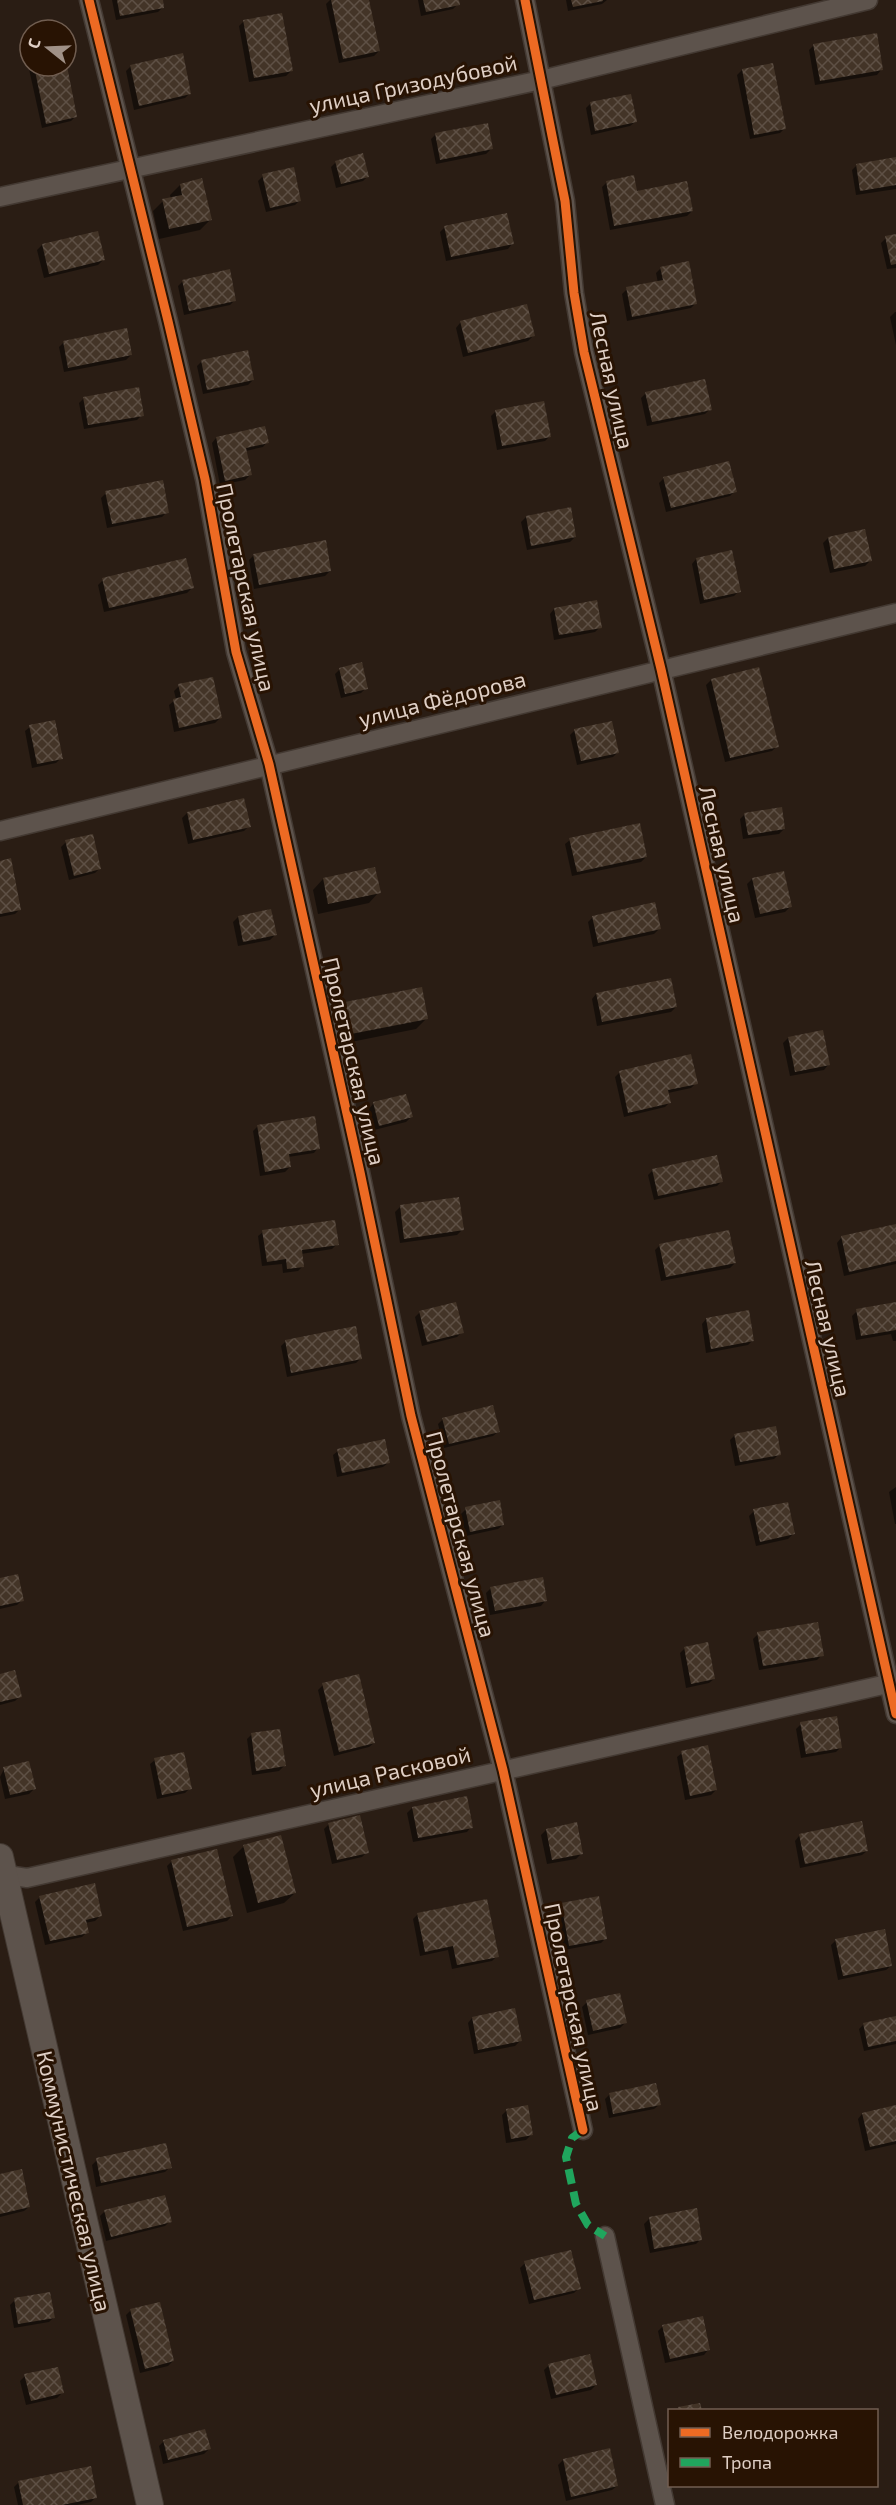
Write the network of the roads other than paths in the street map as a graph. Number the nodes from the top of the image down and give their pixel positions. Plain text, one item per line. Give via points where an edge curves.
1 (89, 0) edge
2 (525, 0) edge
3 (868, 0) edge
4 (541, 80) junction
5 (130, 169) junction
6 (0, 197) edge
7 (896, 613) edge
8 (661, 669) junction
9 (269, 764) junction
10 (0, 831) edge
11 (893, 1683) edge
12 (896, 1714) edge
13 (503, 1770) junction
14 (1, 1868) edge
15 (583, 2130) dead end
16 (605, 2236) dead end
17 (150, 2505) edge
18 (665, 2505) edge

1 - 5 street, Пролетарская улица
2 - 4 street, Лесная улица
3 - 4 street, улица Гризодубовой
4 - 5 street, улица Гризодубовой
4 - 8 street, Лесная улица via 565,201 584,352
5 - 6 street, улица Гризодубовой
5 - 9 street, Пролетарская улица via 205,479 236,652
7 - 8 street, улица Фёдорова
8 - 9 street, улица Фёдорова
8 - 11 street, Лесная улица
9 - 10 street, улица Фёдорова
9 - 13 street, Пролетарская улица via 411,1416
11 - 12 street, Лесная улица
11 - 13 street, улица Расковой
13 - 14 street, улица Расковой via 27,1878
13 - 15 street, Пролетарская улица
14 - 17 street, Коммунистическая улица
16 - 18 street

